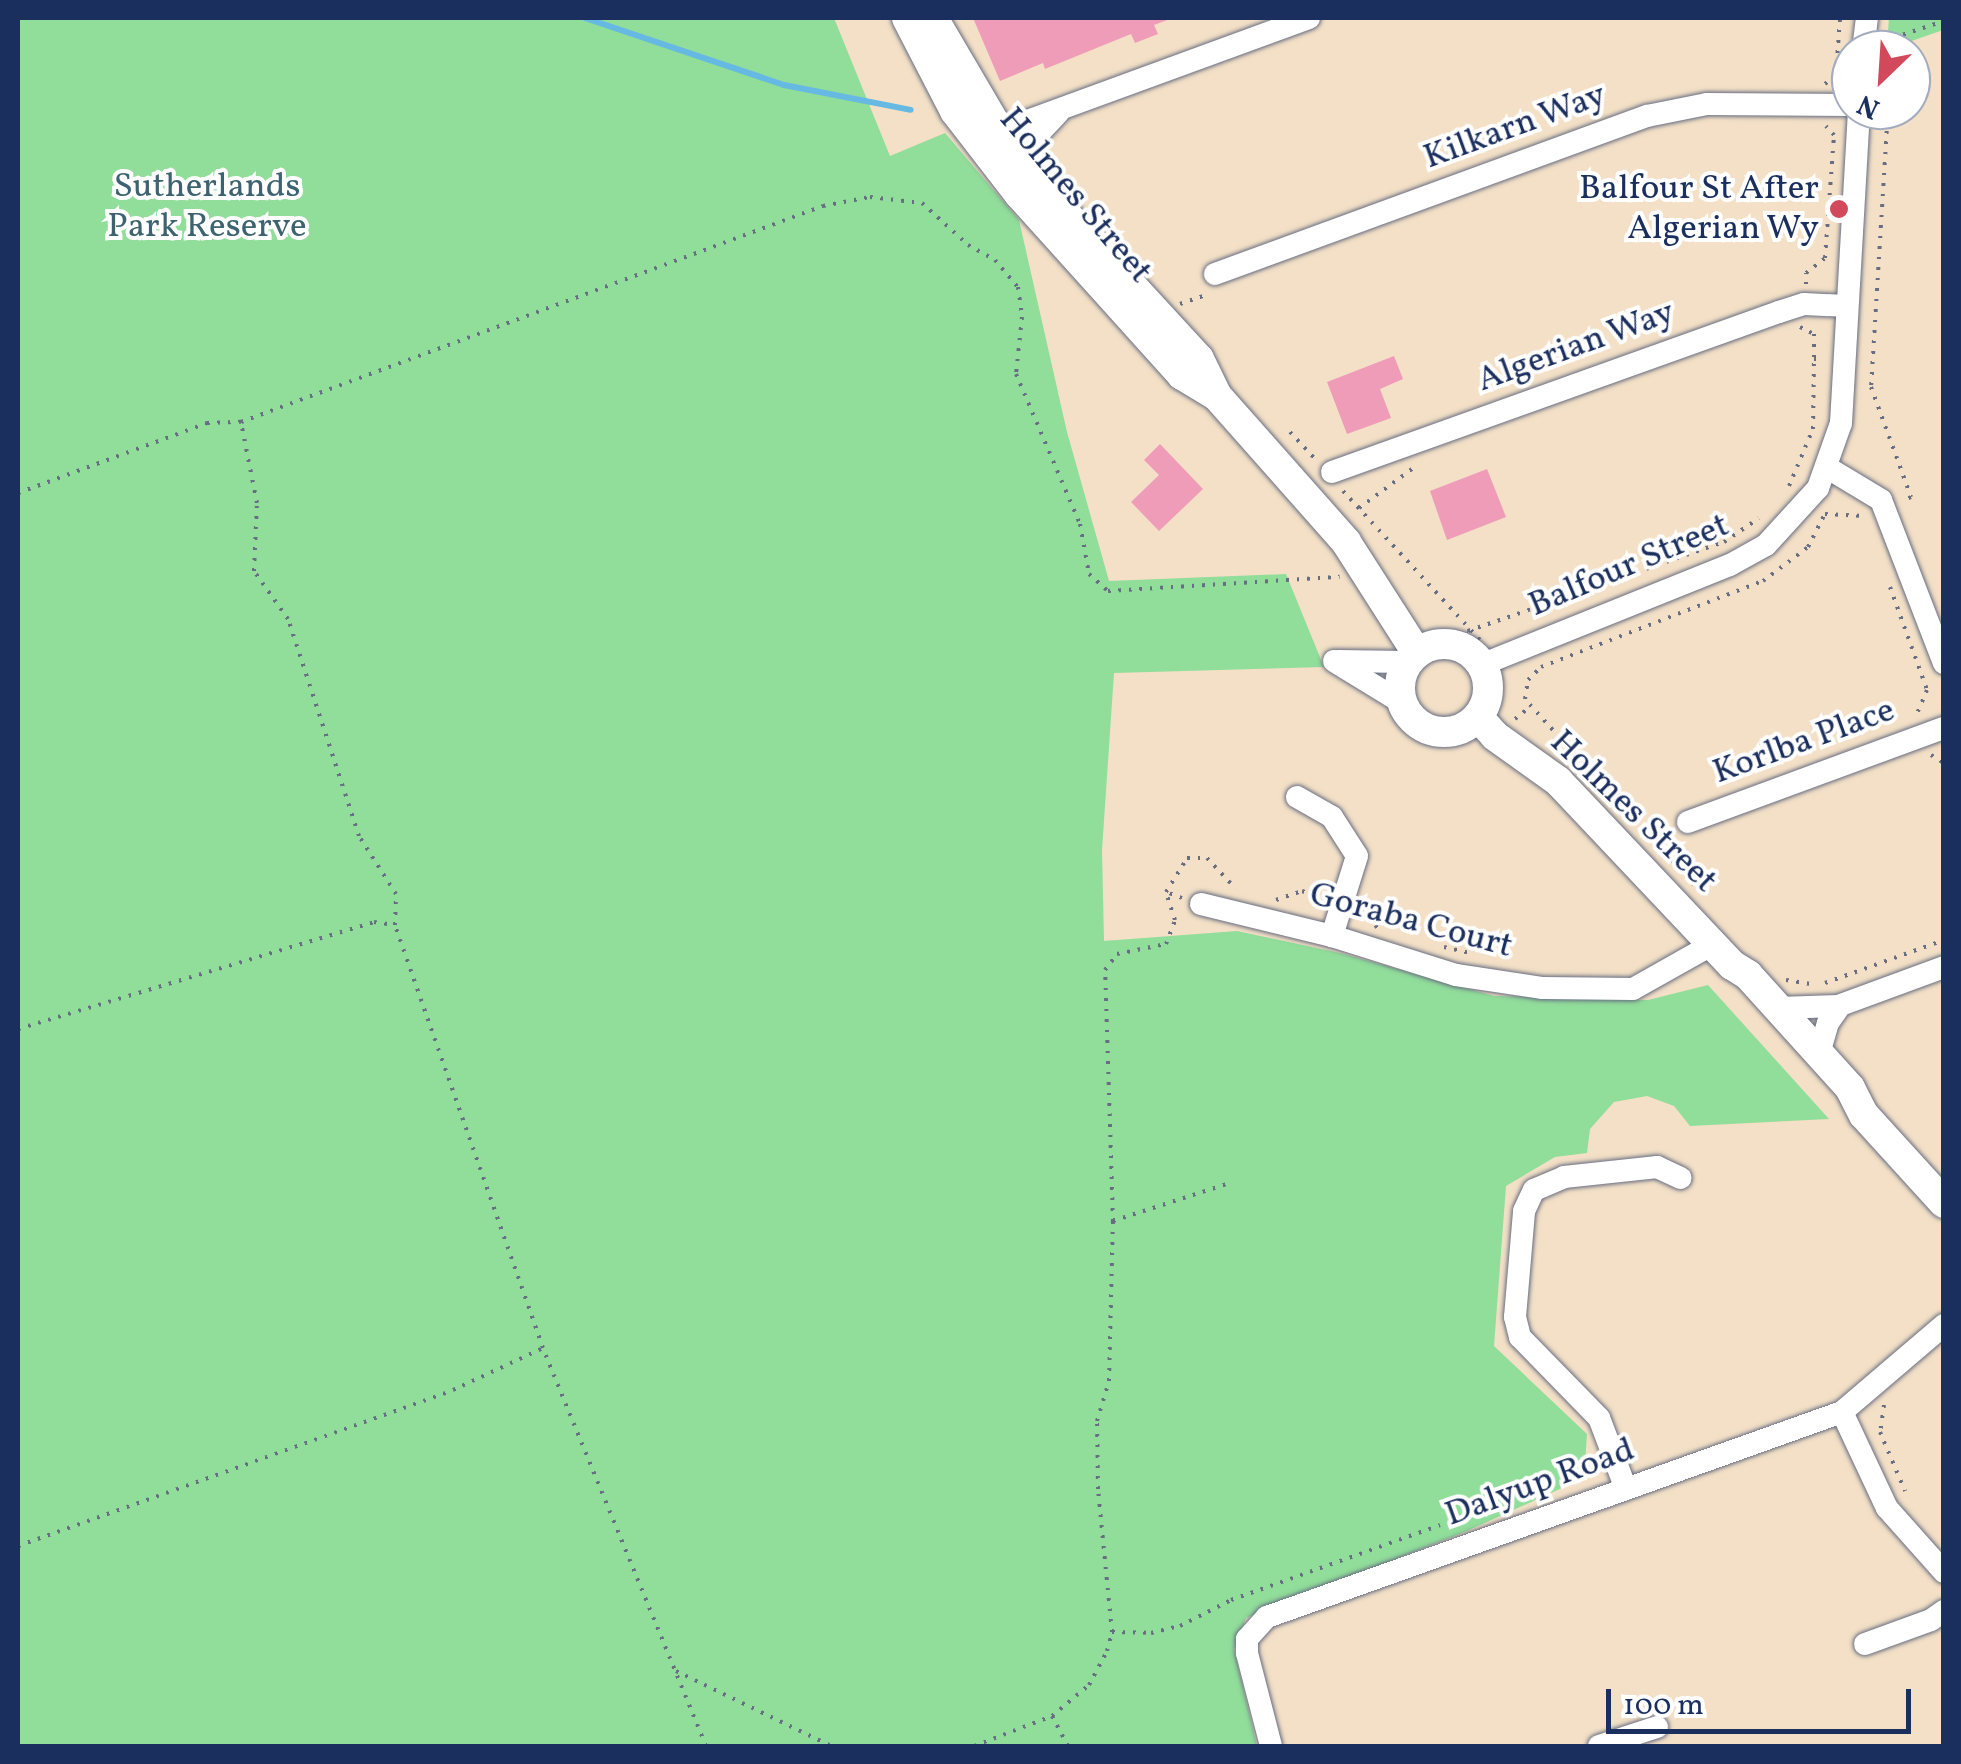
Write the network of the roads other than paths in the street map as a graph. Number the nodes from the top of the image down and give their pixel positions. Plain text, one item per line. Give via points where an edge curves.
1 (907, 18) edge
2 (932, 18) edge
3 (1309, 18) edge
4 (1831, 104) edge
5 (1061, 110) junction
6 (1859, 130) edge
7 (989, 135) junction
8 (1011, 163) junction
9 (1216, 283) road end
10 (1847, 306) junction
11 (1828, 468) junction
12 (1332, 472) dead end
13 (1412, 658) junction
14 (1944, 664) edge
15 (1482, 665) junction
16 (1401, 702) junction
17 (1478, 718) junction
18 (1933, 732) edge
19 (1297, 798) dead end
20 (1688, 822) dead end
21 (1201, 904) road end
22 (1332, 936) junction
23 (1722, 955) junction
24 (1944, 968) edge
25 (1779, 994) junction
26 (1839, 1006) junction
27 (1819, 1054) junction
28 (1864, 1116) junction
29 (1681, 1178) dead end
30 (1944, 1202) edge
31 (1944, 1324) edge
32 (1842, 1412) junction
33 (1626, 1489) junction
34 (1944, 1572) edge
35 (1944, 1610) edge
36 (1865, 1644) dead end
37 (1657, 1727) dead end
38 (1271, 1746) edge
39 (1599, 1746) edge

1 - 7 main road, Holmes Street via 956,110
2 - 7 main road, Holmes Street
3 - 5 street
4 - 9 street, Kilkarn Way via 1707,104 1647,116
5 - 7 street
5 - 8 street
6 - 10 street, Balfour Street
7 - 8 main road, Holmes Street
8 - 13 main road, Holmes Street via 1198,359 1217,396 1346,542
10 - 11 street, Balfour Street via 1841,423
10 - 12 street, Algerian Way via 1804,304
11 - 14 street via 1866,487 1885,508
11 - 15 street, Balfour Street via 1802,510 1766,545
13 - 15 main road via 1454,645
13 - 16 main road via 1399,688
13 - 16 street via 1334,661
15 - 17 main road via 1488,694
16 - 17 main road via 1416,724 1442,733
17 - 23 main road, Holmes Street via 1558,781
18 - 20 street, Korlba Place
19 - 22 street via 1332,817 1357,856
21 - 22 street, Goraba Court
22 - 23 street, Goraba Court via 1456,975 1601,992 1633,990
23 - 25 main road, Holmes Street
23 - 28 main road, Holmes Street via 1735,984 1772,1026 1837,1098
24 - 26 street
25 - 26 street
25 - 27 main road, Holmes Street
26 - 27 street
27 - 28 main road, Holmes Street via 1850,1088
28 - 30 main road, Holmes Street
29 - 33 street via 1656,1167 1564,1177 1534,1190 1524,1211 1515,1318 1520,1338 1599,1418
31 - 32 street, Dalyup Road
32 - 33 street, Dalyup Road
32 - 34 street via 1887,1508
33 - 38 street, Dalyup Road via 1266,1618 1248,1639 1247,1653
35 - 36 street
37 - 39 street

